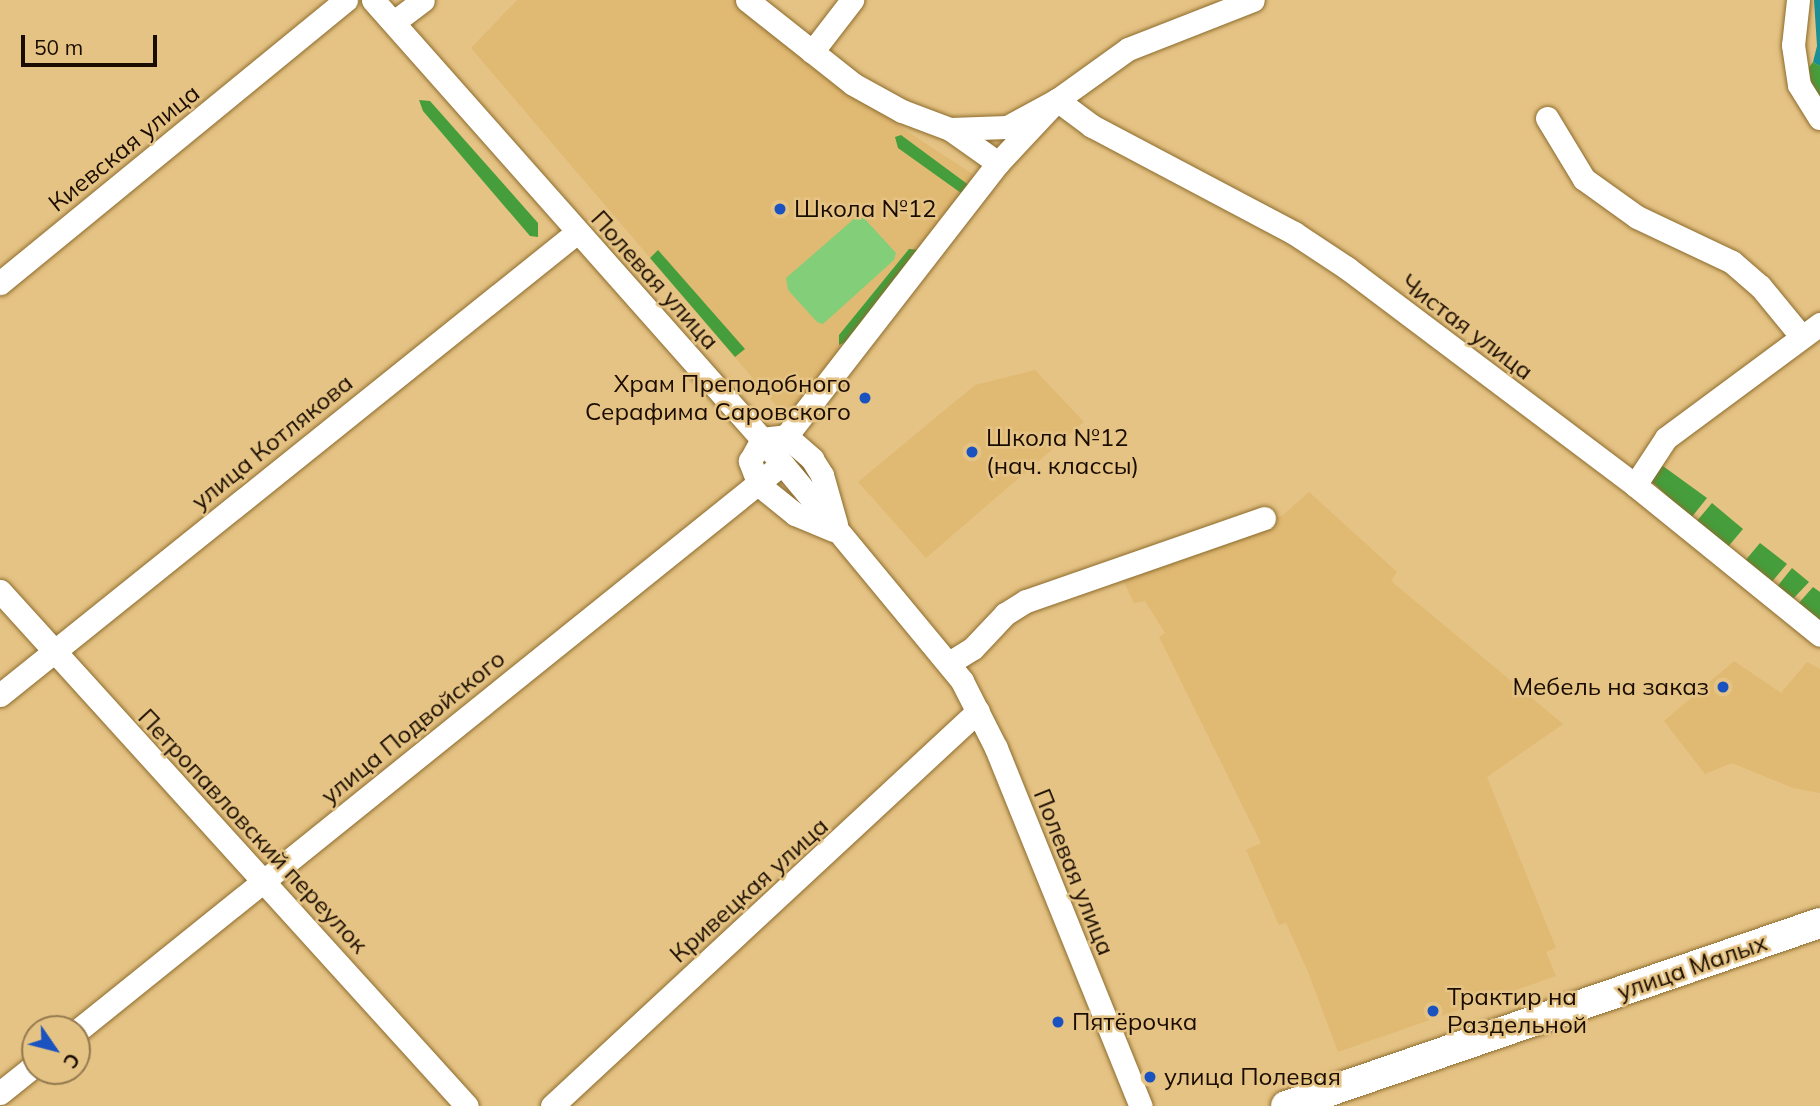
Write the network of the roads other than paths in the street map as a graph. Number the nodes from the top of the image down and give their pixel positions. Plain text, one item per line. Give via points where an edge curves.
1 (346, 0) edge
2 (373, 0) edge
3 (423, 0) edge
4 (747, 0) edge
5 (852, 0) edge
6 (1253, 0) edge
7 (1798, 0) edge
8 (394, 22) junction
9 (812, 52) junction
10 (1057, 100) junction
11 (1547, 118) dead end
12 (1820, 118) edge
13 (950, 129) junction
14 (998, 163) junction
15 (577, 232) junction
16 (0, 283) edge
17 (1811, 330) edge
18 (776, 448) junction
19 (759, 485) junction
20 (1636, 485) junction
21 (1264, 518) dead end
22 (842, 535) junction
23 (0, 591) edge
24 (1820, 635) edge
25 (52, 652) junction
26 (949, 663) junction
27 (0, 695) edge
28 (978, 711) junction
29 (264, 880) junction
30 (1820, 923) edge
31 (91, 1020) edge
32 (21, 1076) edge
33 (0, 1093) edge
34 (467, 1106) edge
35 (552, 1106) edge
36 (1141, 1106) edge
37 (1286, 1106) edge

1 - 16 street, Киевская улица
2 - 8 street, Полевая улица
3 - 8 street
4 - 9 street
5 - 9 street
6 - 10 street via 1128,49
7 - 12 street via 1793,45 1799,85
8 - 15 street, Полевая улица
9 - 13 street via 865,91
10 - 13 street via 1007,127
10 - 14 street
10 - 20 street, Чистая улица via 1092,126 1294,233
11 - 17 street via 1584,179 1637,217 1732,262
13 - 14 street
14 - 18 street
15 - 18 street, Полевая улица
15 - 25 street, улица Котлякова
17 - 20 street via 1666,438
18 - 19 street, улица Подвойского
18 - 19 street via 750,461
18 - 22 street, Полевая улица
19 - 22 street via 786,508
19 - 29 street, улица Подвойского
20 - 24 street, Чистая улица
21 - 26 street via 1026,601
22 - 26 street, Полевая улица
23 - 25 street, Петропавловский переулок
25 - 27 street, улица Котлякова
25 - 29 street, Петропавловский переулок
26 - 28 street, Полевая улица
28 - 35 street, Кривецкая улица
28 - 36 street, Полевая улица
29 - 31 street, улица Подвойского
29 - 34 street, Петропавловский переулок
30 - 37 main road, улица Малых
32 - 33 street

